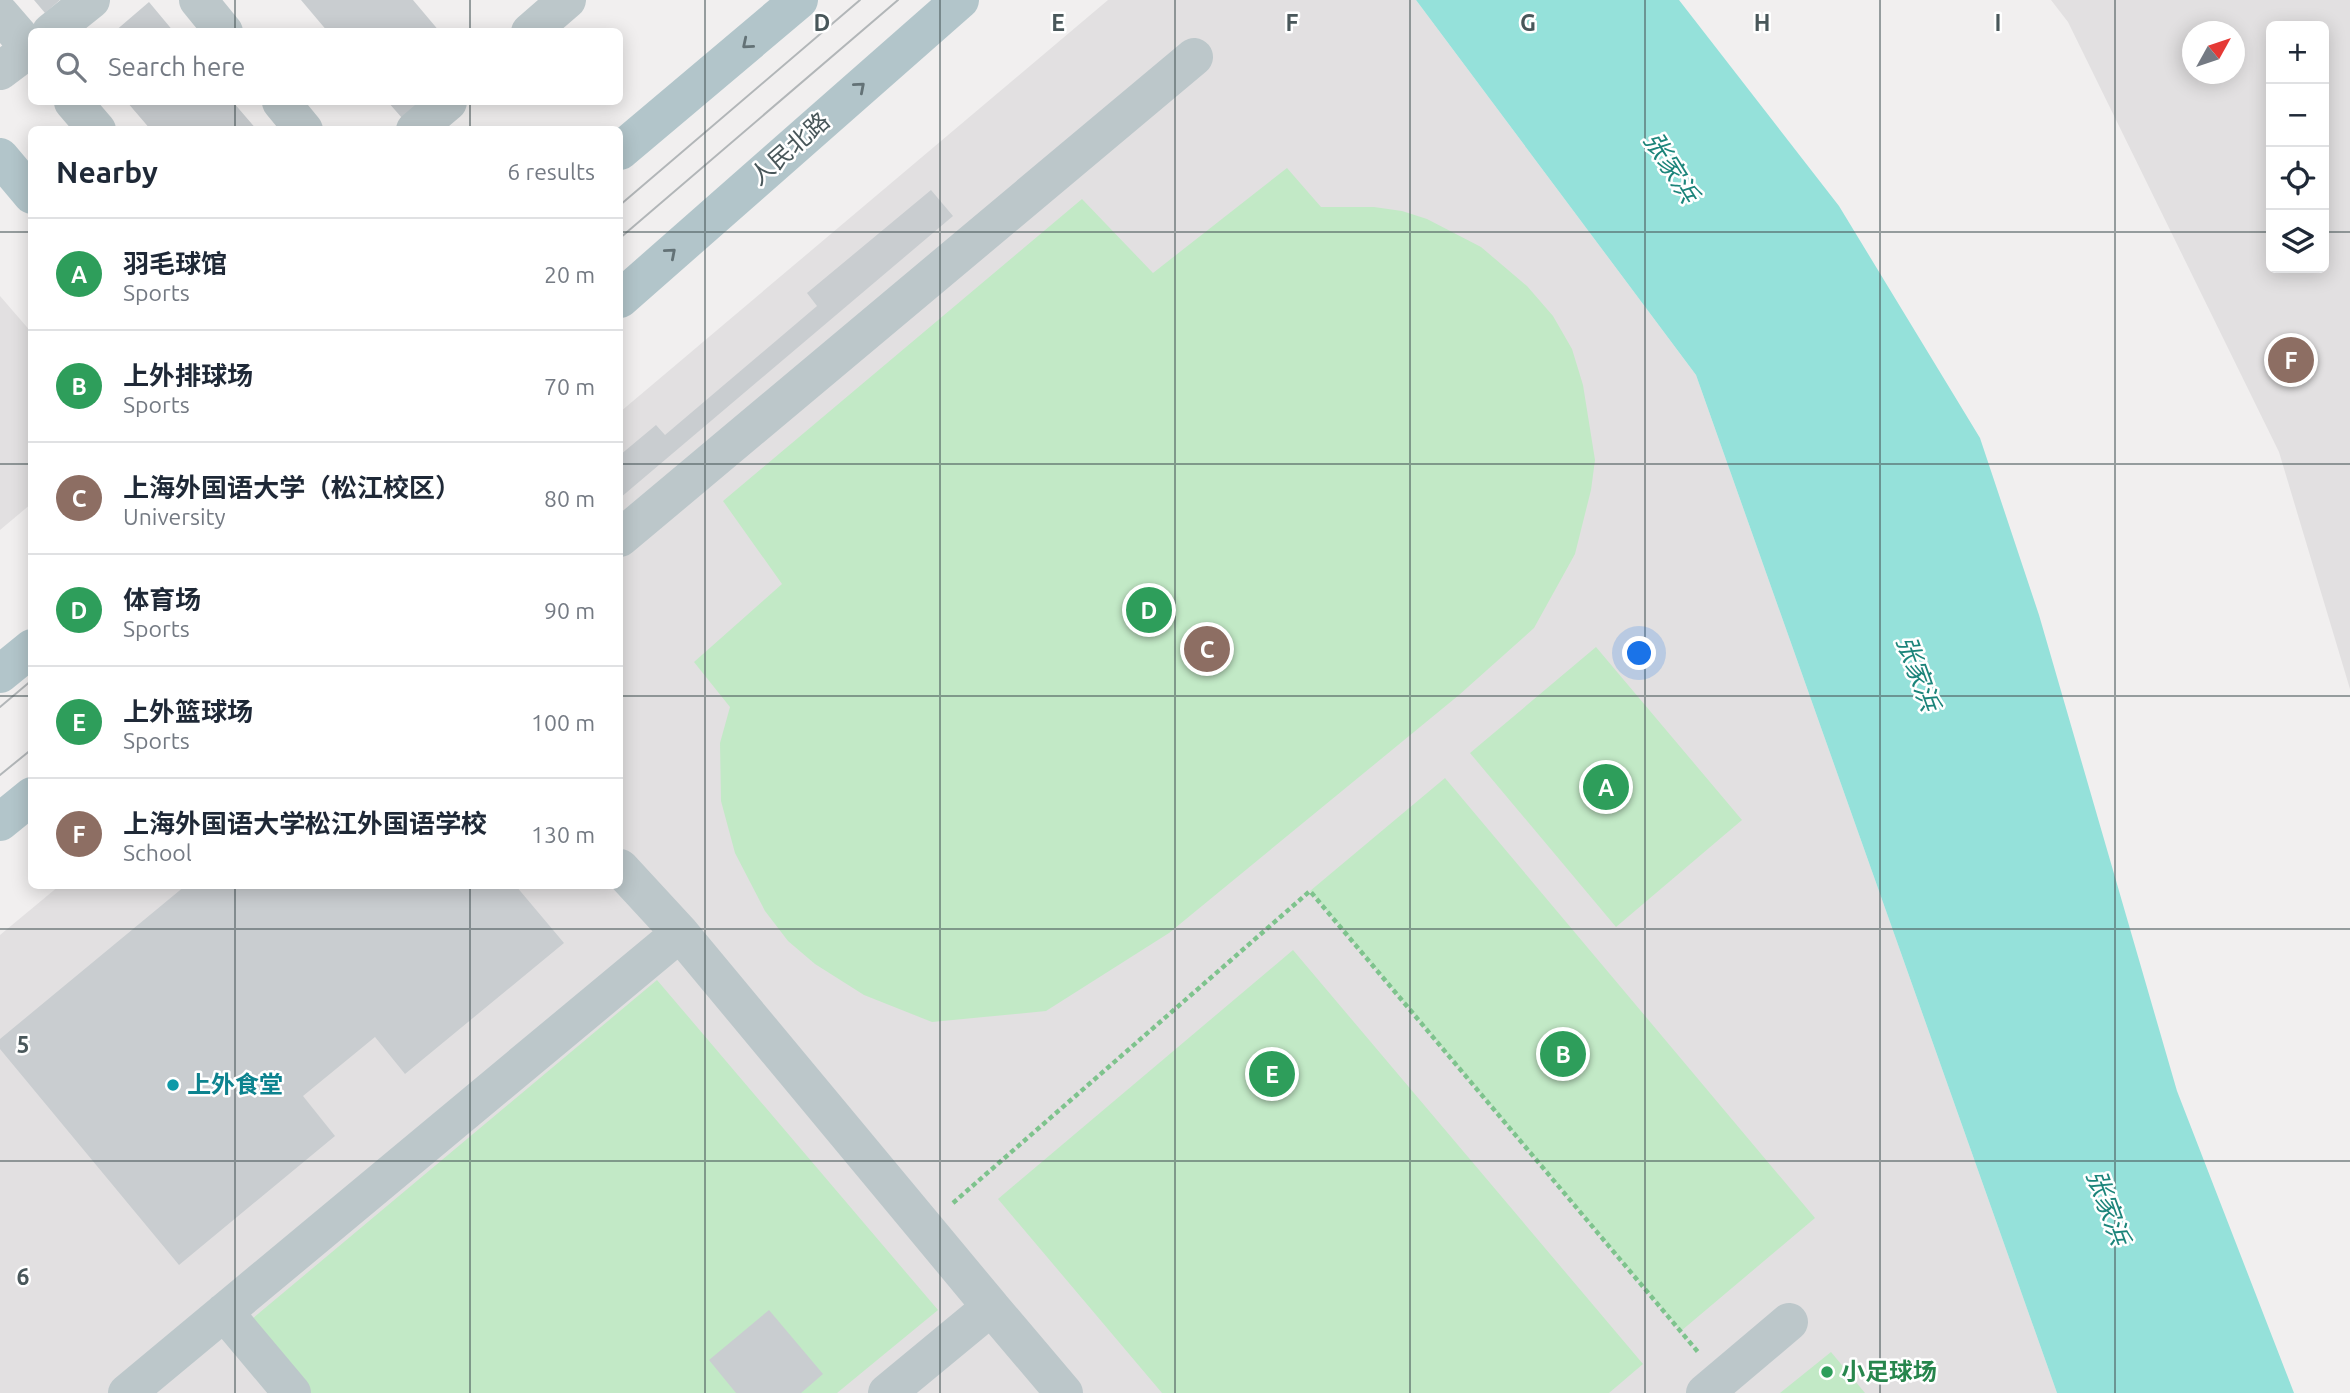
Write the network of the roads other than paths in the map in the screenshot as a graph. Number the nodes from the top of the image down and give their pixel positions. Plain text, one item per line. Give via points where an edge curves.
1 (91, 0) edge
2 (198, 0) edge
3 (799, 0) edge
4 (960, 0) edge
5 (0, 15) edge
6 (57, 28) edge
7 (221, 28) edge
8 (28, 38) edge
9 (28, 51) edge
10 (1194, 57) dead end
11 (0, 71) edge
12 (76, 105) edge
13 (283, 105) edge
14 (444, 105) edge
15 (94, 126) edge
16 (301, 126) edge
17 (420, 126) edge
18 (623, 148) edge
19 (0, 157) edge
20 (28, 190) edge
21 (623, 296) edge
22 (623, 535) edge
23 (28, 651) edge
24 (0, 674) edge
25 (28, 799) edge
26 (0, 822) edge
27 (623, 871) edge
28 (680, 933) junction
29 (990, 1307) junction
30 (225, 1311) junction
31 (1789, 1322) dead end
32 (1713, 1386) edge
33 (127, 1393) edge
34 (292, 1393) edge
35 (887, 1393) edge
36 (1063, 1393) edge

1 - 6 street
2 - 7 street
3 -> 18 main road
21 -> 4 main road, 人民北路
5 - 8 street
9 - 11 street
10 - 22 street
12 - 15 street
13 - 16 street
14 - 17 street
19 - 20 main road
23 - 24 main road
25 - 26 main road
27 - 28 street
28 - 29 street
28 - 30 street
29 - 35 street
29 - 36 street
30 - 33 street
30 - 34 street
31 - 32 street

